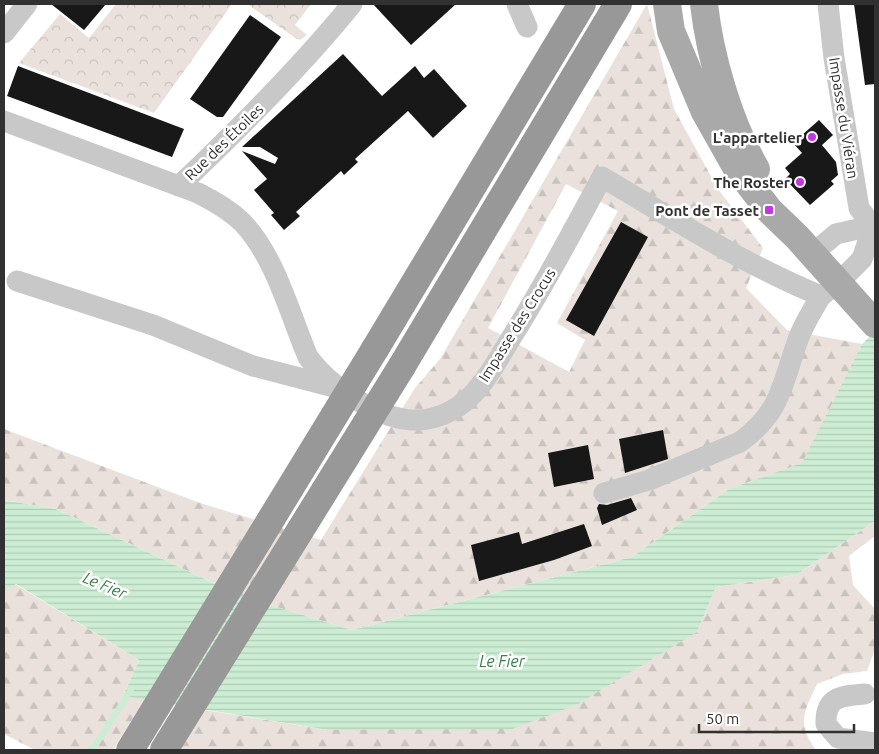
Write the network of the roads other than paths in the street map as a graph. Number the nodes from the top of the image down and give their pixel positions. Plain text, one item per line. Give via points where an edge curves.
1 (28, 4) edge
2 (352, 4) edge
3 (517, 4) edge
4 (582, 4) edge
5 (618, 4) edge
6 (667, 4) edge
7 (704, 4) edge
8 (828, 4) edge
9 (527, 27) dead end
10 (4, 33) edge
11 (4, 121) edge
12 (179, 186) junction
13 (874, 226) edge
14 (804, 245) junction
15 (17, 281) dead end
16 (830, 290) junction
17 (868, 317) edge
18 (339, 388) junction
19 (604, 493) dead end
20 (865, 694) dead end
21 (875, 743) edge
22 (130, 750) edge
23 (164, 750) edge

1 - 10 street
2 - 12 street, Rue des Étoiles via 318,46 253,115
3 - 9 street
4 - 22 highway, bridge
5 - 23 highway, bridge via 402,366
6 - 14 main road via 671,32 705,112 736,167 769,210
7 - 14 main road via 707,30 724,94 747,153
8 - 13 street, Impasse du Viéran via 859,208
11 - 12 street, Rue des Étoiles
12 - 18 street, Impasse des Crocus via 220,205 257,240 272,266 308,357 317,370
13 - 14 street
13 - 16 street via 862,259
14 - 16 main road
15 - 18 street via 153,325 253,366
16 - 17 main road
16 - 18 street, Impasse des Crocus via 780,277 602,177 547,280 488,374 463,403 430,420 407,421 382,413
16 - 19 street via 799,337 782,391 753,433 740,442 649,480
20 - 21 street via 836,699 829,705 826,724 838,738

